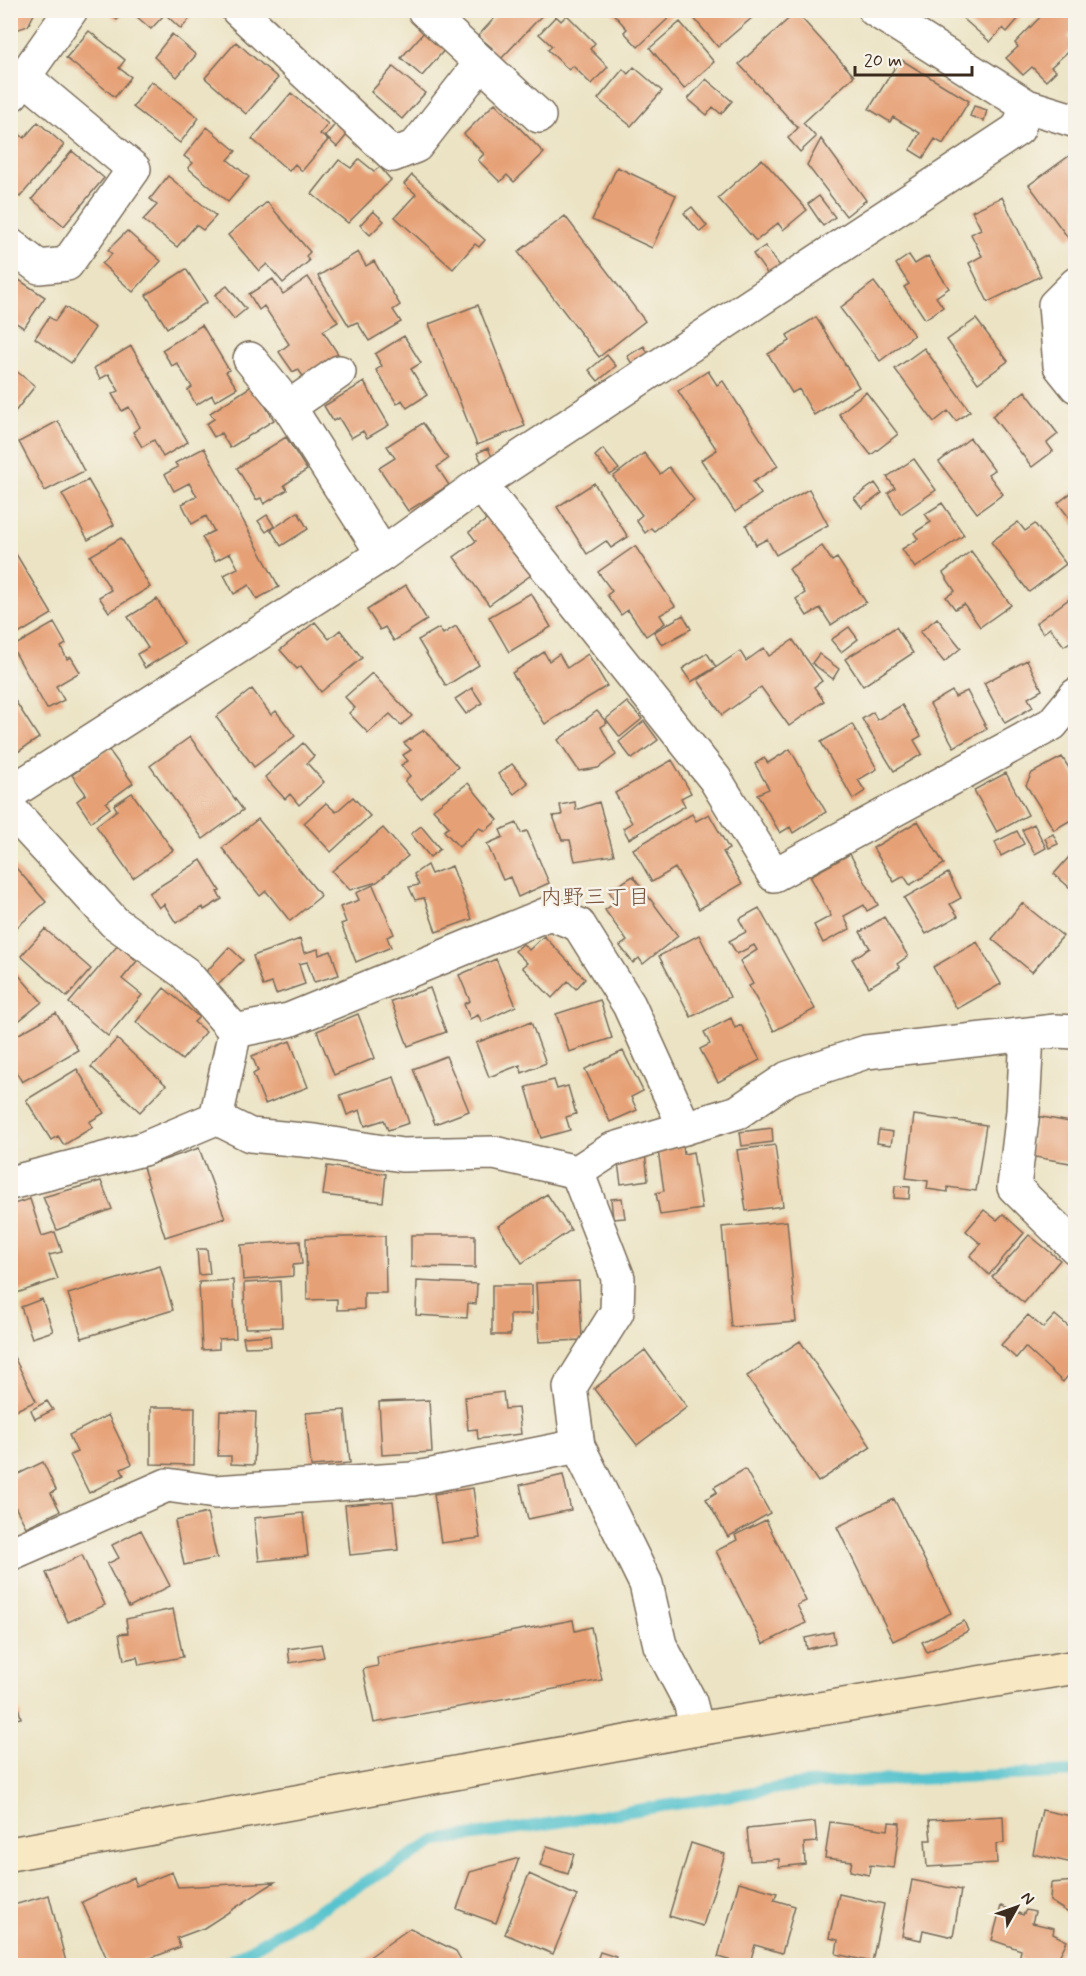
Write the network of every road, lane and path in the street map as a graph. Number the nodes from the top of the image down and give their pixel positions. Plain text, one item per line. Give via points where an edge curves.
1 (71, 10) edge
2 (238, 10) edge
3 (424, 10) edge
4 (875, 10) edge
5 (481, 63) junction
6 (17, 86) edge
7 (1027, 106) junction
8 (539, 116) dead end
9 (1076, 121) edge
10 (10, 245) edge
11 (1076, 284) edge
12 (250, 359) dead end
13 (339, 372) dead end
14 (1076, 386) edge
15 (289, 407) junction
16 (480, 484) junction
17 (383, 554) junction
18 (1076, 695) edge
19 (10, 794) edge
20 (10, 809) edge
21 (235, 1031) junction
22 (1076, 1032) edge
23 (1027, 1034) junction
24 (216, 1118) junction
25 (685, 1128) junction
26 (577, 1172) junction
27 (10, 1183) edge
28 (1076, 1248) edge
29 (578, 1446) junction
30 (10, 1554) edge
31 (1076, 1667) edge
32 (697, 1729) junction
33 (10, 1854) edge

1 - 6 street
2 - 5 street via 393,154 416,146
3 - 5 street
4 - 7 street
5 - 8 street
6 - 10 street via 134,169 67,264 39,267
7 - 9 street
7 - 16 street via 1018,129
11 - 14 street via 1055,305 1060,366
12 - 15 street
13 - 15 street
15 - 17 street
16 - 17 street
16 - 18 street via 715,779 774,875 1052,724
17 - 19 street
20 - 21 street via 114,922 185,973
21 - 24 street
21 - 25 street via 289,1020 550,913 579,925 629,1005
22 - 23 street
23 - 25 street via 866,1052 788,1078 738,1112
23 - 28 street via 1014,1187
24 - 26 street via 250,1135 314,1140 402,1155 494,1153
24 - 27 street via 143,1149
25 - 26 street via 611,1150
26 - 29 street via 618,1278 617,1312 570,1388
29 - 30 street via 412,1479 215,1492 167,1485
29 - 32 street via 646,1584 660,1644 690,1702
31 - 32 street
32 - 33 street

